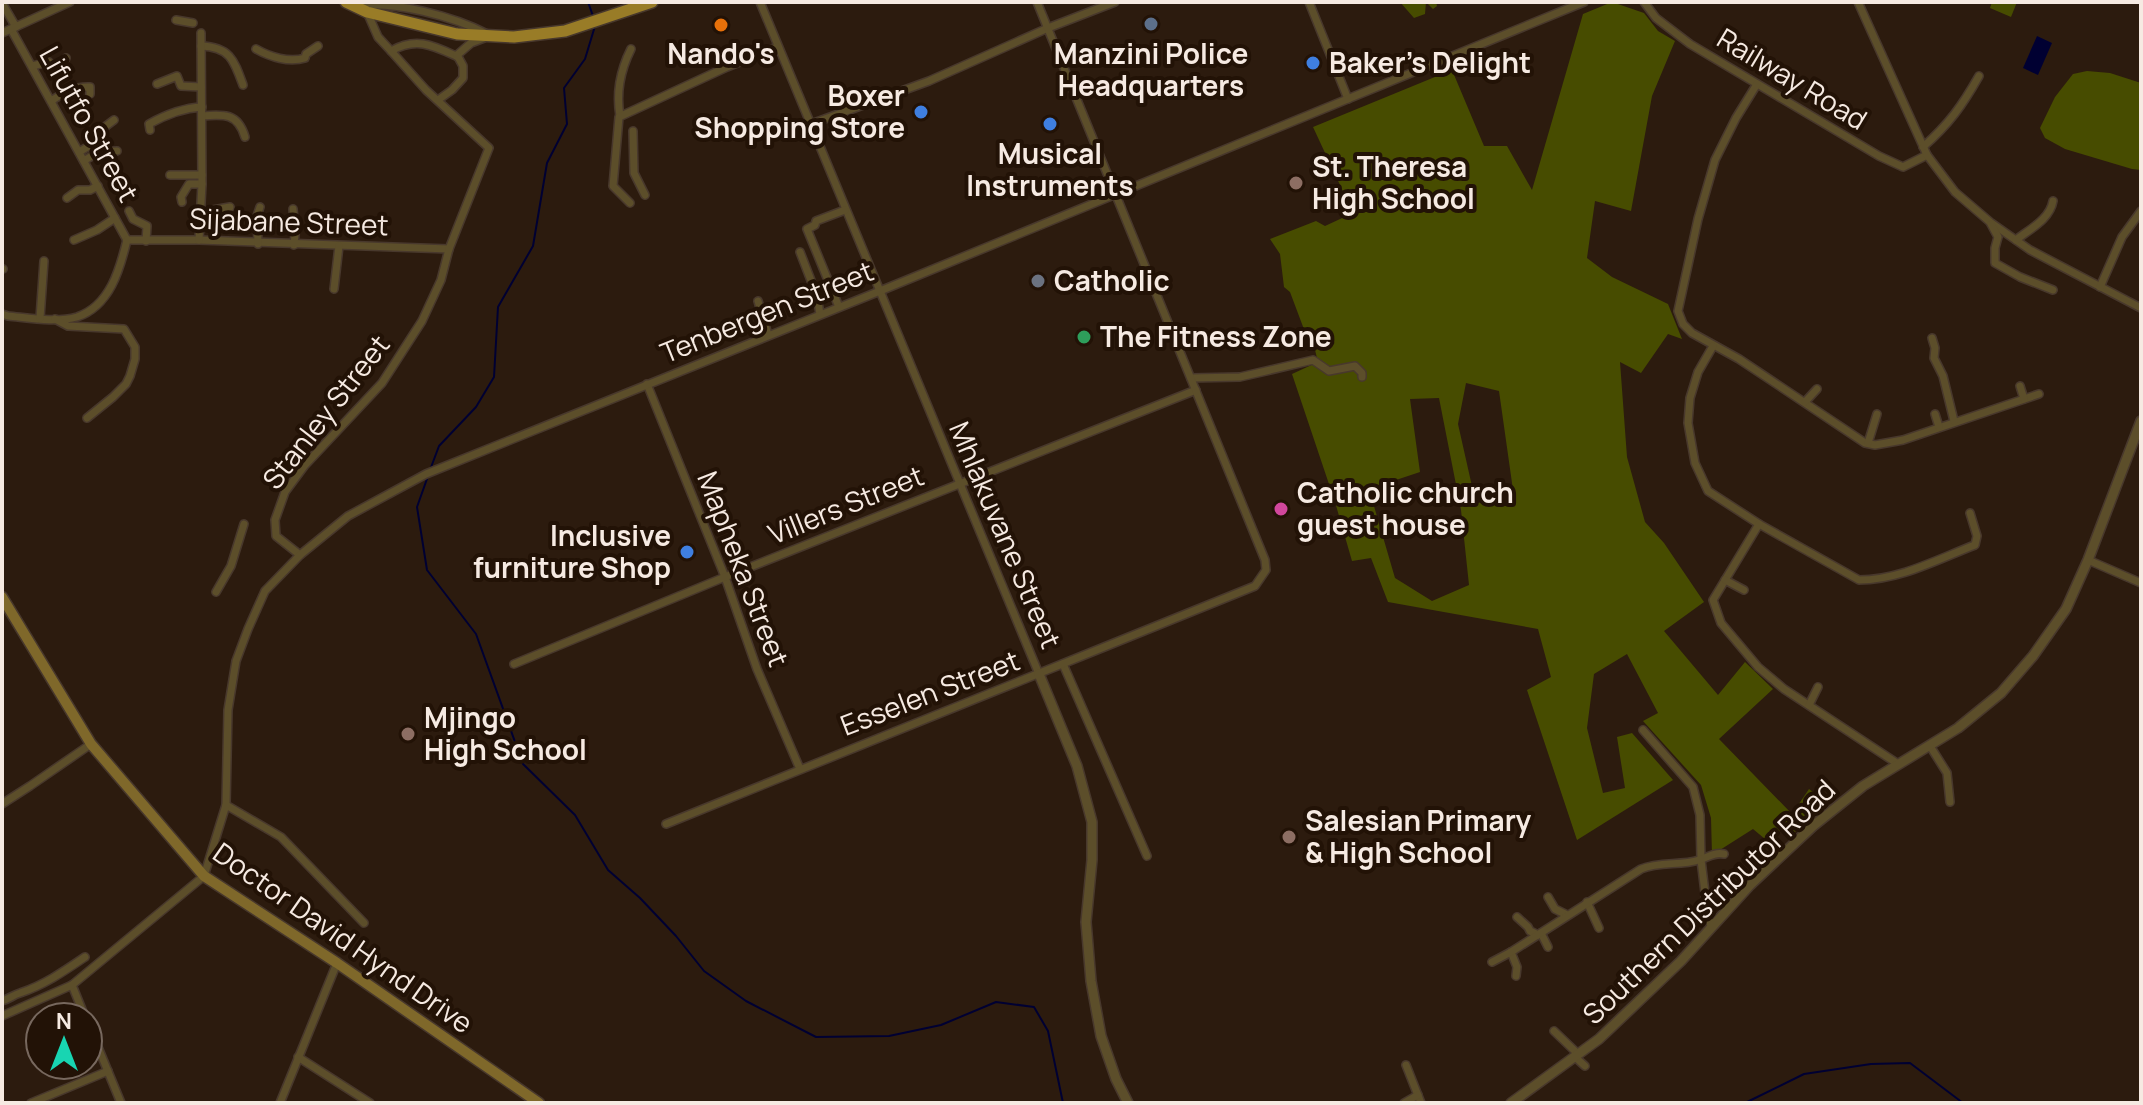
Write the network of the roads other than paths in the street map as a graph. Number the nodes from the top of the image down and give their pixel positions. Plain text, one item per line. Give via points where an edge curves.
1 (70, 2) edge
2 (652, 2) edge
3 (760, 2) edge
4 (1037, 2) edge
5 (1115, 2) edge
6 (1309, 2) edge
7 (1584, 2) edge
8 (1644, 2) edge
9 (1858, 2) edge
10 (2, 3) edge
11 (351, 4) edge
12 (367, 12) junction
13 (176, 20) dead end
14 (193, 23) dead end
15 (14, 28) junction
16 (1048, 28) junction
17 (2, 33) edge
18 (201, 33) dead end
19 (490, 36) junction
20 (201, 46) junction
21 (318, 46) dead end
22 (777, 47) junction
23 (256, 49) dead end
24 (631, 49) dead end
25 (391, 51) junction
26 (457, 55) junction
27 (66, 58) dead end
28 (32, 66) junction
29 (1979, 76) dead end
30 (157, 84) dead end
31 (1757, 84) junction
32 (243, 85) dead end
33 (201, 87) junction
34 (90, 94) dead end
35 (1348, 99) junction
36 (438, 100) junction
37 (51, 101) junction
38 (202, 112) junction
39 (620, 116) junction
40 (114, 120) dead end
41 (811, 124) junction
42 (150, 130) dead end
43 (633, 131) dead end
44 (245, 137) dead end
45 (1923, 147) junction
46 (117, 151) dead end
47 (79, 152) junction
48 (1927, 155) junction
49 (84, 161) junction
50 (170, 175) dead end
51 (202, 179) junction
52 (98, 186) junction
53 (1115, 193) junction
54 (645, 195) dead end
55 (67, 198) dead end
56 (2053, 201) dead end
57 (182, 202) dead end
58 (630, 203) dead end
59 (230, 207) dead end
60 (260, 207) dead end
61 (293, 209) dead end
62 (845, 210) junction
63 (129, 211) dead end
64 (2141, 211) edge
65 (201, 212) junction
66 (115, 218) junction
67 (1990, 222) junction
68 (74, 240) dead end
69 (127, 240) junction
70 (199, 240) junction
71 (2016, 240) junction
72 (146, 241) junction
73 (258, 244) junction
74 (294, 245) junction
75 (339, 246) junction
76 (449, 249) junction
77 (800, 252) dead end
78 (44, 261) dead end
79 (2100, 287) junction
80 (334, 289) dead end
81 (2053, 290) dead end
82 (880, 291) junction
83 (758, 301) dead end
84 (839, 307) junction
85 (2141, 308) edge
86 (2, 314) edge
87 (820, 314) junction
88 (40, 318) junction
89 (55, 319) junction
90 (768, 335) junction
91 (1932, 338) dead end
92 (1713, 346) junction
93 (1362, 377) dead end
94 (1191, 378) junction
95 (647, 384) junction
96 (2020, 386) dead end
97 (1817, 389) dead end
98 (1196, 390) junction
99 (2039, 394) dead end
100 (2024, 399) junction
101 (1805, 402) junction
102 (1877, 414) dead end
103 (1935, 414) dead end
104 (87, 418) dead end
105 (1954, 421) junction
106 (2141, 421) edge
107 (1939, 427) junction
108 (1868, 443) junction
109 (959, 484) junction
110 (1970, 513) dead end
111 (244, 524) dead end
112 (1759, 524) junction
113 (300, 555) junction
114 (2088, 560) junction
115 (725, 577) junction
116 (1725, 580) junction
117 (2141, 583) edge
118 (1744, 590) dead end
119 (216, 592) dead end
120 (2, 597) edge
121 (514, 664) dead end
122 (1063, 664) junction
123 (1039, 674) junction
124 (1818, 687) dead end
125 (1809, 705) junction
126 (1643, 730) dead end
127 (91, 744) junction
128 (1930, 746) junction
129 (1898, 764) junction
130 (800, 769) junction
131 (1950, 802) dead end
132 (2, 804) edge
133 (226, 805) junction
134 (666, 824) dead end
135 (1651, 854) dead end
136 (1724, 854) dead end
137 (1147, 856) dead end
138 (1701, 860) junction
139 (1655, 863) junction
140 (1672, 863) junction
141 (1625, 865) dead end
142 (1632, 874) junction
143 (1674, 874) dead end
144 (204, 876) junction
145 (1637, 882) dead end
146 (1591, 887) dead end
147 (1598, 895) junction
148 (1548, 897) dead end
149 (1587, 902) junction
150 (1567, 915) junction
151 (1517, 917) dead end
152 (364, 923) dead end
153 (1717, 925) junction
154 (1599, 928) dead end
155 (1539, 934) junction
156 (1548, 947) dead end
157 (1511, 952) junction
158 (85, 957) dead end
159 (1492, 962) dead end
160 (337, 963) junction
161 (1516, 976) dead end
162 (72, 985) junction
163 (2, 1001) edge
164 (78, 1001) edge
165 (2, 1016) edge
166 (1554, 1031) dead end
167 (1576, 1056) junction
168 (298, 1057) junction
169 (104, 1061) edge
170 (1406, 1065) dead end
171 (1585, 1066) dead end
172 (108, 1071) junction
173 (1427, 1088) dead end
174 (1512, 1088) dead end
175 (1418, 1096) edge
176 (1516, 1100) edge
177 (31, 1103) edge
178 (121, 1103) edge
179 (280, 1103) edge
180 (370, 1103) edge
181 (539, 1103) edge
182 (1128, 1103) edge
183 (1404, 1103) edge

1 - 15 street
2 - 19 main road via 565,31
3 - 22 street, Mhlakuvane Street
4 - 16 street
5 - 16 street
6 - 35 street
7 - 35 street, Tenbergen Street
8 - 31 street, Railway Road via 1669,30
9 - 45 street
10 - 15 street, Lifutfo Street
11 - 12 main road
11 - 19 street via 410,6
12 - 19 main road via 457,34
12 - 25 street, Stanley Street
13 - 14 street
15 - 17 street
15 - 28 street, Lifutfo Street
16 - 41 street via 929,81
16 - 53 street
18 - 20 street
19 - 26 street
20 - 32 street via 227,53
20 - 33 street
21 - 23 street via 298,60
22 - 39 street
22 - 41 street, Mhlakuvane Street
24 - 39 street via 618,87
25 - 26 street via 415,42
25 - 36 street, Stanley Street
26 - 36 street via 463,78
27 - 28 street via 53,67 49,62
28 - 37 street, Lifutfo Street
29 - 45 street via 1942,131
30 - 33 street via 177,76 181,86
31 - 48 street, Railway Road via 1896,165 1903,167
31 - 92 street via 1715,160 1678,311 1683,324
33 - 38 street
34 - 37 street via 90,87 83,87
35 - 53 street, Tenbergen Street
36 - 76 street, Stanley Street via 489,148
37 - 47 street, Lifutfo Street
38 - 42 street via 190,108 158,119 149,124
38 - 44 street via 235,118
38 - 51 street
39 - 58 street via 613,186
40 - 47 street
41 - 62 street, Mhlakuvane Street
43 - 54 street via 634,173
45 - 48 street
46 - 49 street via 93,154
47 - 49 street, Lifutfo Street
48 - 67 street via 1955,192
49 - 52 street, Lifutfo Street
50 - 51 street
51 - 57 street via 189,184
51 - 65 street
52 - 55 street
52 - 66 street, Lifutfo Street
53 - 82 street, Tenbergen Street
53 - 94 street
56 - 71 street via 2051,211
59 - 65 street
60 - 73 street
61 - 74 street
62 - 82 street, Mhlakuvane Street
62 - 84 street via 807,229
63 - 72 street via 147,226
64 - 79 street via 2122,237
65 - 70 street
66 - 68 street
66 - 69 street, Lifutfo Street
67 - 71 street
67 - 81 street via 1998,237 1995,263
69 - 72 street, Sijabane Street
69 - 89 street via 112,286 94,306 78,316
70 - 72 street, Sijabane Street
70 - 73 street, Sijabane Street
71 - 79 street
73 - 74 street, Sijabane Street
74 - 75 street, Sijabane Street
75 - 76 street, Sijabane Street
75 - 80 street
76 - 113 street, Stanley Street via 422,321 382,383 285,492 275,520 276,536
77 - 87 street
78 - 88 street
79 - 85 street
82 - 84 street, Tenbergen Street
82 - 109 street, Mhlakuvane Street
83 - 90 street
84 - 87 street, Tenbergen Street
86 - 88 street
87 - 90 street, Tenbergen Street
88 - 89 street
89 - 104 street via 68,326 124,329 135,347 126,384
90 - 95 street, Tenbergen Street
91 - 105 street
92 - 101 street
92 - 112 street via 1690,398 1695,463 1708,491
93 - 94 street via 1355,366 1329,375 1313,360 1240,377
94 - 98 street
95 - 113 street, Tenbergen Street via 406,483 348,516
95 - 115 street, Mapheka Street
96 - 100 street
97 - 101 street
98 - 109 street, Villers Street
98 - 122 street, Esselen Street via 1266,570 1255,586
99 - 100 street
100 - 105 street
101 - 108 street
102 - 108 street
103 - 107 street
105 - 107 street
106 - 114 street, Southern Distributor Road
107 - 108 street via 1903,440
109 - 115 street, Villers Street
109 - 123 street, Mhlakuvane Street
110 - 112 street via 1975,545 1905,573 1859,580
111 - 119 street
112 - 116 street
113 - 133 street, Tenbergen Street via 265,591 236,661 228,710
114 - 117 street
114 - 128 street, Southern Distributor Road via 2066,609 2033,656 2001,693
115 - 121 street, Villers Street
115 - 130 street, Mapheka Street
116 - 118 street
116 - 125 street via 1713,600 1721,623 1758,667
120 - 127 main road, Doctor David Hynd Drive
122 - 123 street, Esselen Street
122 - 137 street
123 - 130 street, Esselen Street
123 - 182 street, Mhlakuvane Street via 1077,766 1092,822 1086,922 1091,981 1101,1036
124 - 125 street
125 - 129 street
126 - 138 street via 1693,787
127 - 132 street
127 - 144 main road, Doctor David Hynd Drive
128 - 129 street, Southern Distributor Road
128 - 131 street via 1947,773
129 - 153 street, Southern Distributor Road via 1813,826
130 - 134 street, Esselen Street
133 - 144 street, Tenbergen Street
133 - 152 street via 281,837
135 - 139 street
136 - 138 street
138 - 140 street
138 - 153 street via 1708,917
139 - 140 street
139 - 142 street
140 - 143 street
141 - 142 street
142 - 145 street
142 - 147 street
144 - 160 main road, Doctor David Hynd Drive
144 - 162 street
146 - 147 street
147 - 149 street
148 - 150 street
149 - 150 street
149 - 154 street
150 - 155 street
151 - 155 street
153 - 167 street, Southern Distributor Road via 1619,1028
155 - 156 street
155 - 157 street
157 - 159 street
157 - 161 street
158 - 163 street via 47,983
160 - 168 street
160 - 181 main road, Doctor David Hynd Drive
162 - 164 street
162 - 165 street
166 - 167 street
167 - 171 street
167 - 176 street, Southern Distributor Road
168 - 179 street
168 - 180 street
169 - 172 street
170 - 175 street
172 - 177 street
172 - 178 street
173 - 175 street
174 - 176 street
175 - 183 street

